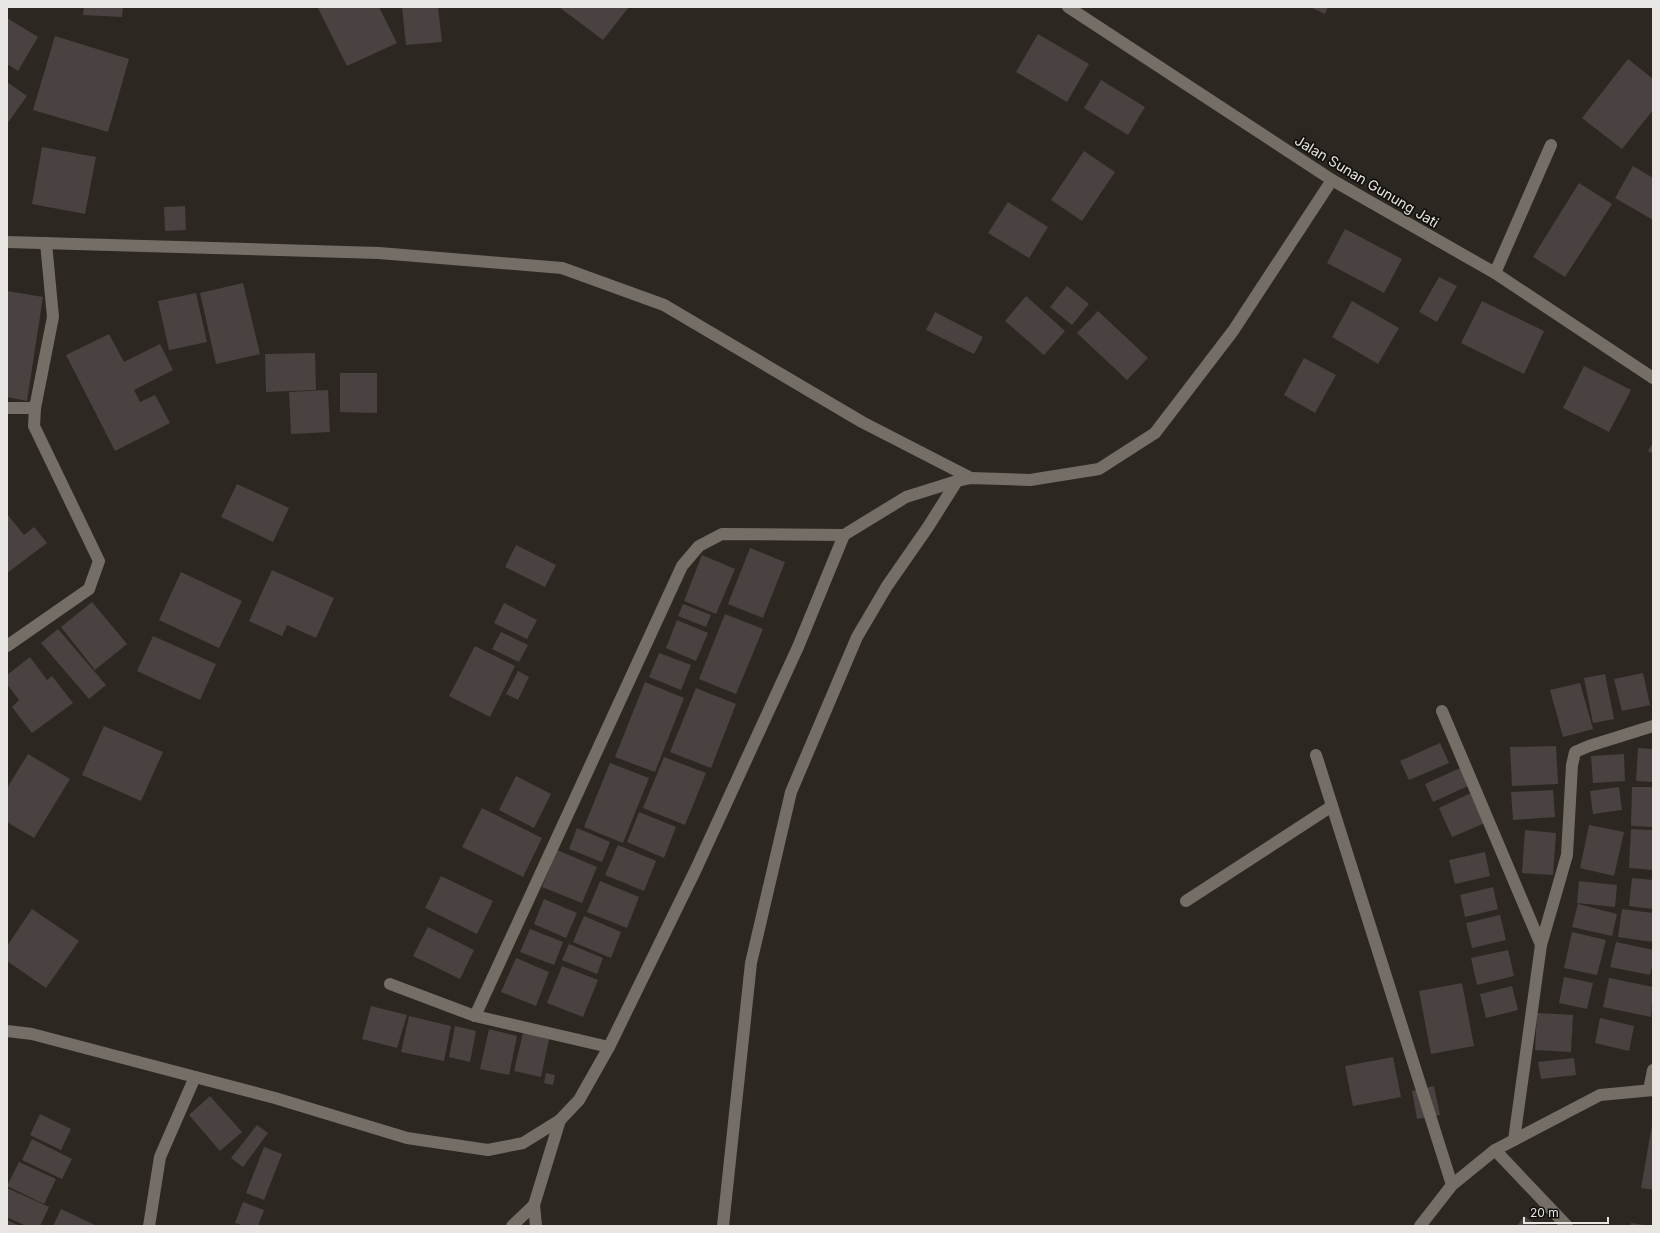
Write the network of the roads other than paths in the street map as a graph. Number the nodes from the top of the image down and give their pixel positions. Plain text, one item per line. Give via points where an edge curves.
1 (1068, 7) edge
2 (1551, 146) dead end
3 (1332, 180) junction
4 (7, 242) edge
5 (46, 243) junction
6 (1495, 273) junction
7 (1653, 378) edge
8 (7, 408) edge
9 (36, 408) junction
10 (971, 478) junction
11 (957, 481) junction
12 (844, 536) junction
13 (7, 646) edge
14 (1442, 711) dead end
15 (1653, 726) edge
16 (1316, 755) dead end
17 (1332, 806) junction
18 (1186, 902) dead end
19 (1541, 945) junction
20 (390, 984) dead end
21 (475, 1016) junction
22 (7, 1031) edge
23 (609, 1046) junction
24 (1653, 1070) edge
25 (195, 1076) junction
26 (1651, 1090) edge
27 (560, 1120) junction
28 (1514, 1140) junction
29 (1495, 1150) junction
30 (1452, 1185) junction
31 (534, 1205) junction
32 (1427, 1224) edge
33 (149, 1226) edge
34 (512, 1226) edge
35 (536, 1226) edge
36 (723, 1226) edge
37 (1567, 1226) edge

1 - 3 street, Jalan Sunan Gunung Jati
2 - 6 street
3 - 6 street, Jalan Sunan Gunung Jati
3 - 10 street via 1233,331 1155,433 1099,470 1030,480
4 - 5 street
5 - 9 street via 53,316
5 - 10 street via 379,253 562,268 664,305 862,422
6 - 7 street, Jalan Sunan Gunung Jati
8 - 9 street
9 - 13 street via 34,426 99,561 89,589
10 - 11 street
11 - 12 street via 906,497
11 - 36 street via 887,586 857,637 791,792 751,963
12 - 21 street via 722,534 699,546 682,566
12 - 23 street via 795,654 696,869
14 - 19 street
15 - 19 street via 1575,752 1566,855
16 - 17 street
17 - 18 street
17 - 30 street
19 - 28 street
20 - 21 street
21 - 23 street
22 - 25 street via 32,1034
23 - 27 street via 579,1100
24 - 26 street
25 - 27 street via 407,1138 488,1150 523,1143
25 - 33 street via 160,1158
26 - 28 street via 1600,1094
27 - 31 street
28 - 29 street
29 - 30 street
29 - 37 street
30 - 32 street
31 - 34 street
31 - 35 street

